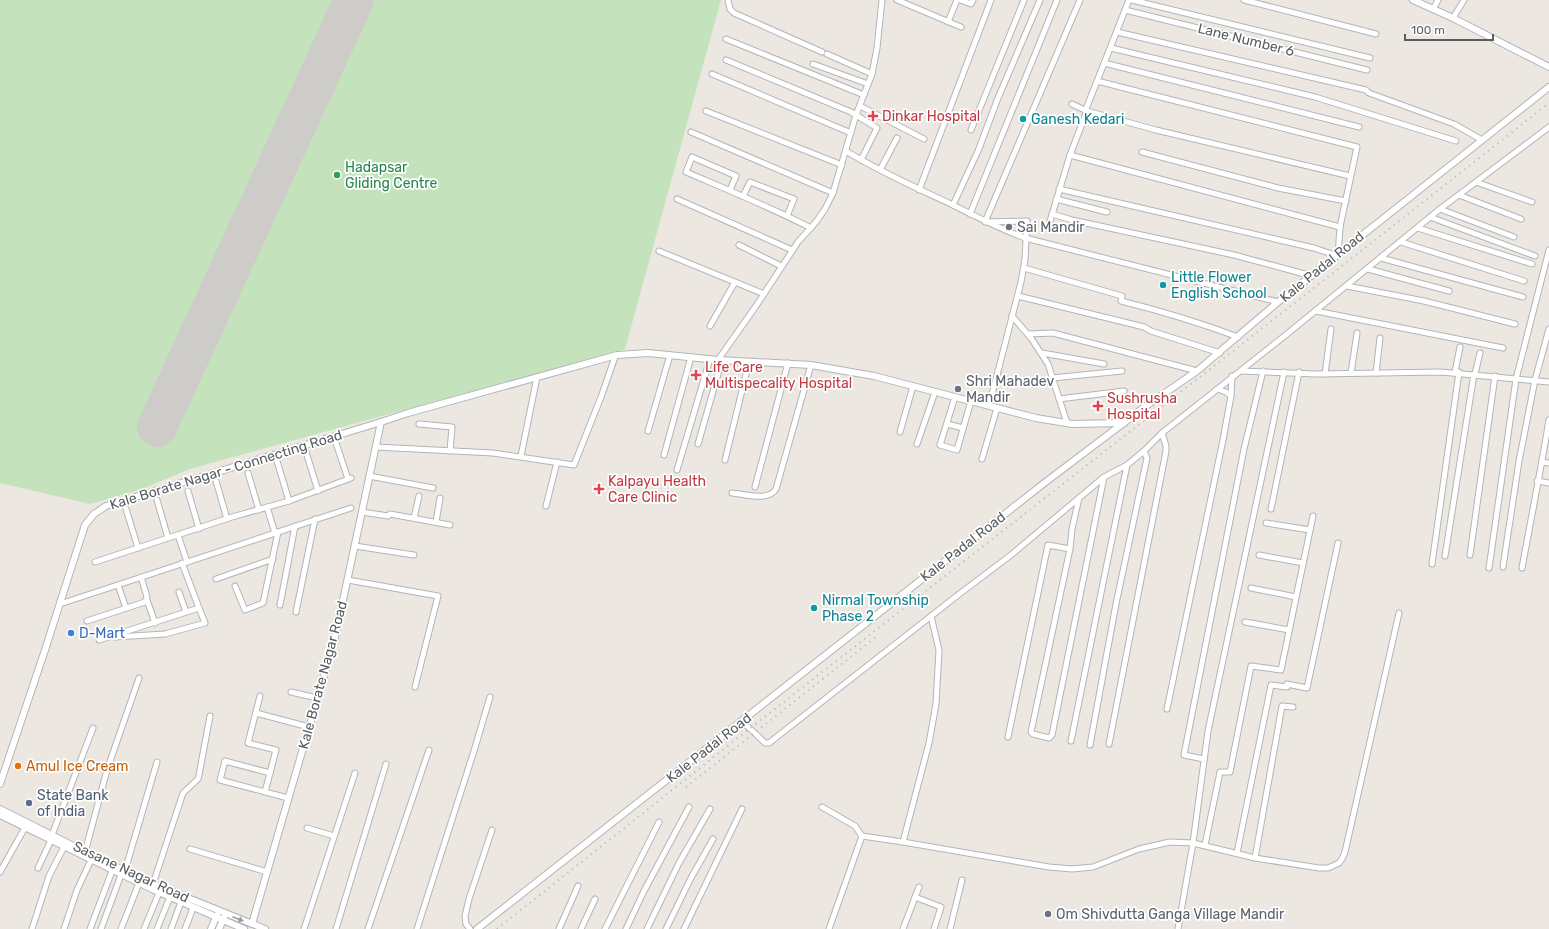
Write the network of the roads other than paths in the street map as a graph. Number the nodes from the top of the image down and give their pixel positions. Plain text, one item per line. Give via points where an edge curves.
1 (728, 0) edge
2 (882, 0) edge
3 (897, 0) edge
4 (957, 0) edge
5 (960, 0) edge
6 (973, 0) edge
7 (991, 0) edge
8 (1024, 0) edge
9 (1040, 0) edge
10 (1057, 0) edge
11 (1080, 0) edge
12 (1130, 0) edge
13 (1244, 0) edge
14 (1413, 0) edge
15 (1438, 0) edge
16 (1464, 0) edge
17 (1433, 9) junction
18 (1125, 10) junction
19 (1453, 18) junction
20 (948, 22) junction
21 (961, 27) dead end
22 (1117, 32) junction
23 (1376, 34) dead end
24 (726, 39) dead end
25 (1111, 48) junction
26 (1370, 58) dead end
27 (726, 60) dead end
28 (1104, 63) junction
29 (813, 64) dead end
30 (1549, 67) edge
31 (1368, 70) dead end
32 (712, 74) dead end
33 (872, 74) junction
34 (1097, 81) junction
35 (868, 84) junction
36 (1549, 87) edge
37 (864, 95) junction
38 (1072, 104) dead end
39 (860, 106) junction
40 (706, 111) dead end
41 (1087, 111) junction
42 (856, 115) junction
43 (1359, 127) dead end
44 (1549, 127) edge
45 (971, 130) dead end
46 (691, 132) dead end
47 (851, 133) junction
48 (897, 138) dead end
49 (924, 139) dead end
50 (1482, 140) junction
51 (1456, 141) dead end
52 (846, 151) junction
53 (1142, 152) dead end
54 (1070, 155) junction
55 (861, 160) junction
56 (842, 165) junction
57 (880, 170) junction
58 (1350, 176) junction
59 (1476, 182) junction
60 (1059, 189) junction
61 (730, 190) junction
62 (919, 190) junction
63 (833, 193) junction
64 (1458, 195) junction
65 (743, 196) junction
66 (677, 199) dead end
67 (1056, 199) junction
68 (1346, 201) junction
69 (1532, 202) dead end
70 (952, 205) junction
71 (1440, 209) junction
72 (1106, 212) dead end
73 (970, 214) junction
74 (1052, 214) junction
75 (787, 216) junction
76 (1430, 217) junction
77 (1522, 219) dead end
78 (985, 222) junction
79 (1340, 227) junction
80 (811, 228) junction
81 (1048, 228) dead end
82 (1418, 228) junction
83 (1514, 237) dead end
84 (1025, 238) junction
85 (1401, 242) junction
86 (739, 246) dead end
87 (792, 250) junction
88 (1549, 250) edge
89 (659, 251) dead end
90 (1338, 256) junction
91 (1535, 256) dead end
92 (1381, 258) junction
93 (1532, 264) dead end
94 (781, 266) junction
95 (1024, 268) junction
96 (1368, 268) junction
97 (1312, 276) junction
98 (1524, 281) dead end
99 (735, 282) junction
100 (1347, 286) junction
101 (1449, 291) dead end
102 (764, 294) junction
103 (1018, 296) junction
104 (1523, 297) dead end
105 (1278, 302) junction
106 (1316, 311) junction
107 (1012, 316) junction
108 (1515, 324) dead end
109 (710, 326) dead end
110 (1331, 329) dead end
111 (1549, 329) edge
112 (1357, 333) dead end
113 (1028, 334) junction
114 (1238, 337) junction
115 (1380, 338) dead end
116 (1460, 347) dead end
117 (1503, 348) dead end
118 (1042, 353) junction
119 (1220, 353) junction
120 (1480, 353) dead end
121 (670, 355) junction
122 (616, 356) junction
123 (691, 357) junction
124 (710, 359) junction
125 (720, 360) junction
126 (749, 362) junction
127 (788, 364) junction
128 (1104, 364) dead end
129 (811, 365) junction
130 (1122, 371) dead end
131 (1197, 371) junction
132 (1241, 371) junction
133 (1263, 372) junction
134 (1284, 372) junction
135 (1299, 372) junction
136 (1457, 372) junction
137 (1351, 373) junction
138 (1376, 373) junction
139 (1325, 374) junction
140 (1474, 374) junction
141 (1232, 376) junction
142 (1495, 376) junction
143 (537, 377) junction
144 (1052, 378) junction
145 (1516, 379) junction
146 (1535, 380) junction
147 (1549, 382) edge
148 (913, 386) junction
149 (1217, 389) junction
150 (1124, 391) dead end
151 (935, 392) junction
152 (1231, 396) junction
153 (955, 397) junction
154 (1060, 399) junction
155 (971, 402) junction
156 (989, 406) junction
157 (997, 408) junction
158 (1549, 420) edge
159 (381, 422) junction
160 (1124, 423) junction
161 (419, 424) dead end
162 (947, 424) junction
163 (1067, 424) junction
164 (963, 428) junction
165 (648, 431) dead end
166 (900, 432) dead end
167 (1162, 433) junction
168 (1548, 439) edge
169 (336, 443) dead end
170 (698, 444) dead end
171 (917, 444) dead end
172 (376, 447) junction
173 (450, 451) junction
174 (1144, 451) junction
175 (306, 452) dead end
176 (664, 455) dead end
177 (521, 456) junction
178 (982, 459) dead end
179 (725, 460) dead end
180 (277, 461) dead end
181 (557, 462) junction
182 (1542, 462) junction
183 (1549, 463) edge
184 (1126, 465) junction
185 (677, 470) dead end
186 (248, 473) dead end
187 (369, 476) junction
188 (1104, 477) junction
189 (216, 481) dead end
190 (1537, 481) junction
191 (1549, 482) edge
192 (755, 486) dead end
193 (433, 488) dead end
194 (188, 491) dead end
195 (318, 491) junction
196 (732, 493) dead end
197 (419, 496) dead end
198 (440, 498) dead end
199 (1079, 498) junction
200 (157, 500) dead end
201 (289, 501) junction
202 (546, 506) dead end
203 (267, 507) junction
204 (351, 508) dead end
205 (126, 509) dead end
206 (1271, 509) dead end
207 (259, 510) junction
208 (362, 512) junction
209 (1313, 516) dead end
210 (414, 518) junction
211 (226, 519) junction
212 (315, 520) junction
213 (436, 522) junction
214 (1266, 523) dead end
215 (450, 525) dead end
216 (295, 526) junction
217 (199, 529) junction
218 (1310, 530) junction
219 (276, 532) junction
220 (178, 535) junction
221 (168, 538) junction
222 (1338, 543) dead end
223 (354, 546) junction
224 (138, 548) junction
225 (1070, 549) junction
226 (414, 555) dead end
227 (1259, 555) dead end
228 (1470, 555) dead end
229 (1445, 556) dead end
230 (273, 559) junction
231 (95, 562) dead end
232 (185, 563) junction
233 (1303, 563) junction
234 (1432, 564) dead end
235 (1503, 567) dead end
236 (1489, 568) dead end
237 (1522, 568) dead end
238 (142, 577) junction
239 (216, 579) dead end
240 (348, 580) junction
241 (118, 585) junction
242 (235, 586) dead end
243 (1251, 588) dead end
244 (179, 592) dead end
245 (1296, 597) junction
246 (147, 600) junction
247 (60, 604) junction
248 (280, 605) dead end
249 (126, 608) junction
250 (199, 608) junction
251 (186, 612) junction
252 (296, 612) dead end
253 (1399, 613) dead end
254 (931, 616) junction
255 (87, 621) dead end
256 (1245, 622) dead end
257 (155, 623) junction
258 (1289, 630) junction
259 (110, 637) junction
260 (99, 640) dead end
261 (139, 678) dead end
262 (415, 687) dead end
263 (291, 692) dead end
264 (260, 696) dead end
265 (490, 697) dead end
266 (318, 698) junction
267 (1293, 707) dead end
268 (1167, 710) dead end
269 (256, 713) junction
270 (210, 716) dead end
271 (742, 721) junction
272 (309, 727) junction
273 (93, 728) dead end
274 (1008, 737) dead end
275 (1071, 741) dead end
276 (1109, 744) dead end
277 (1090, 745) dead end
278 (430, 750) dead end
279 (1204, 759) junction
280 (157, 762) dead end
281 (386, 764) dead end
282 (270, 773) junction
283 (355, 773) dead end
284 (0, 784) edge
285 (265, 792) junction
286 (288, 798) junction
287 (689, 807) dead end
288 (822, 807) dead end
289 (0, 809) edge
290 (710, 809) dead end
291 (742, 809) dead end
292 (0, 815) edge
293 (659, 822) dead end
294 (27, 825) junction
295 (307, 828) dead end
296 (492, 830) dead end
297 (334, 836) junction
298 (862, 836) junction
299 (52, 838) junction
300 (713, 839) dead end
301 (903, 842) junction
302 (1193, 843) junction
303 (1205, 845) junction
304 (64, 847) junction
305 (190, 849) dead end
306 (86, 852) junction
307 (1237, 853) junction
308 (1255, 858) junction
309 (91, 860) junction
310 (38, 868) dead end
311 (112, 870) junction
312 (0, 872) edge
313 (267, 872) junction
314 (123, 874) junction
315 (962, 880) dead end
316 (139, 883) junction
317 (154, 884) junction
318 (578, 886) dead end
319 (919, 887) dead end
320 (159, 893) junction
321 (170, 897) junction
322 (915, 897) junction
323 (595, 899) dead end
324 (181, 902) junction
325 (193, 908) junction
326 (219, 912) junction
327 (226, 914) junction
328 (219, 919) junction
329 (234, 927) edge
330 (251, 927) edge
331 (32, 929) edge
332 (64, 929) edge
333 (90, 929) edge
334 (101, 929) edge
335 (121, 929) edge
336 (144, 929) edge
337 (157, 929) edge
338 (171, 929) edge
339 (185, 929) edge
340 (212, 929) edge
341 (219, 929) edge
342 (244, 929) edge
343 (265, 929) edge
344 (304, 929) edge
345 (336, 929) edge
346 (368, 929) edge
347 (417, 929) edge
348 (470, 929) edge
349 (477, 929) edge
350 (559, 929) edge
351 (581, 929) edge
352 (604, 929) edge
353 (626, 929) edge
354 (647, 929) edge
355 (666, 929) edge
356 (684, 929) edge
357 (829, 929) edge
358 (903, 929) edge
359 (934, 929) edge
360 (950, 929) edge
361 (1178, 929) edge

1 - 33 street via 734,13
2 - 33 street
3 - 20 street
4 - 20 street
5 - 6 street via 971,4
7 - 62 street
8 - 45 street
9 - 70 street via 978,151
10 - 73 street
11 - 78 street
12 - 18 street
12 - 26 street
13 - 23 street
14 - 17 street
15 - 17 street
16 - 19 street
17 - 19 street
18 - 22 street
18 - 31 street, Lane Number 6
19 - 30 street
20 - 21 street
22 - 25 street
22 - 50 street via 1366,90 1454,124
24 - 37 street
25 - 28 street
25 - 51 street via 1315,97
27 - 42 street
28 - 34 street
28 - 43 street
29 - 35 street
32 - 47 street
33 - 35 street
34 - 41 street
34 - 58 street via 1357,147
35 - 37 street
36 - 50 street, Kale Padal Road
37 - 39 street
38 - 41 street
39 - 42 street
39 - 49 street
40 - 56 street
41 - 54 street
41 - 58 street
42 - 47 street
42 - 55 street via 877,128
44 - 59 street
46 - 63 street
47 - 52 street
48 - 57 street
50 - 90 street, Kale Padal Road
52 - 55 street
52 - 56 street
53 - 68 street via 1278,188
54 - 60 street
54 - 79 street
55 - 57 street
56 - 63 street
57 - 62 street
58 - 68 street
59 - 64 street
59 - 69 street
60 - 67 street
60 - 90 street via 1314,248
61 - 61 street via 686,172 692,157 736,176
61 - 65 street
62 - 70 street
63 - 80 street
64 - 71 street
64 - 77 street
65 - 75 street
65 - 75 street via 750,182 794,200
66 - 87 street
67 - 72 street
67 - 74 street
68 - 79 street
70 - 73 street
71 - 76 street
71 - 83 street
73 - 78 street
74 - 81 street
74 - 97 street via 1234,255
75 - 80 street
76 - 82 street
76 - 91 street
78 - 84 street
78 - 84 street via 1027,221
79 - 90 street
80 - 87 street
82 - 85 street
82 - 93 street
84 - 95 street
84 - 105 street
85 - 92 street
85 - 98 street
86 - 94 street
87 - 94 street
88 - 145 street
89 - 99 street
90 - 97 street, Kale Padal Road
92 - 96 street
92 - 104 street
94 - 102 street
95 - 103 street
95 - 114 street via 1122,296 1121,301 1152,308
96 - 100 street
96 - 101 street
97 - 105 street, Kale Padal Road
99 - 102 street
99 - 109 street
100 - 106 street
100 - 108 street via 1424,301
102 - 125 street
103 - 107 street
103 - 119 street via 1144,327
105 - 114 street, Kale Padal Road
106 - 117 street
106 - 132 street
107 - 113 street
107 - 156 street
110 - 139 street
111 - 146 street
112 - 137 street
113 - 118 street
113 - 131 street via 1054,333
114 - 119 street, Kale Padal Road
115 - 138 street
116 - 136 street
118 - 128 street
118 - 144 street
119 - 131 street, Kale Padal Road
120 - 140 street
121 - 122 street via 648,353
121 - 123 street
121 - 165 street
122 - 143 street
122 - 181 street via 574,464
123 - 124 street
123 - 176 street
124 - 125 street
124 - 185 street
125 - 126 street
125 - 170 street
126 - 127 street
126 - 179 street
127 - 129 street
127 - 192 street
129 - 148 street
129 - 196 street via 776,489 762,496
130 - 144 street
131 - 160 street, Kale Padal Road
132 - 133 street
132 - 141 street
133 - 134 street
133 - 279 street via 1244,449 1184,755
134 - 135 street
134 - 279 street
135 - 139 street
135 - 206 street
136 - 138 street
136 - 140 street
136 - 234 street
137 - 138 street
137 - 139 street
140 - 142 street
140 - 229 street
141 - 149 street
141 - 152 street
142 - 145 street
142 - 228 street
143 - 159 street via 415,410
143 - 177 street
144 - 154 street
145 - 146 street
145 - 236 street
146 - 147 street
146 - 235 street via 1519,461
148 - 151 street
148 - 166 street
149 - 152 street
149 - 167 street
150 - 154 street
151 - 153 street
151 - 171 street
152 - 268 street
153 - 155 street
153 - 162 street
154 - 163 street
155 - 156 street
155 - 164 street
156 - 157 street
157 - 163 street
157 - 178 street
158 - 168 street
159 - 172 street, Kale Borate Nagar Road
159 - 247 street, Kale Borate Nagar - Connecting Road via 106,506 94,514 85,526
160 - 163 street
160 - 271 street, Kale Padal Road
161 - 173 street via 452,427
162 - 164 street
162 - 164 street via 940,445 957,450
167 - 174 street
167 - 276 street via 1166,451
168 - 182 street
169 - 195 street via 350,479
172 - 173 street
172 - 187 street, Kale Borate Nagar Road
173 - 177 street
174 - 184 street
174 - 277 street via 1147,458
175 - 195 street
177 - 181 street
180 - 201 street
181 - 202 street
182 - 183 street
182 - 190 street
184 - 188 street
184 - 275 street
186 - 207 street
187 - 193 street
187 - 208 street, Kale Borate Nagar Road
188 - 199 street
188 - 225 street via 1052,735 1048,738 1031,732
189 - 211 street
190 - 191 street
190 - 237 street
194 - 217 street
195 - 201 street
197 - 210 street
198 - 213 street
199 - 225 street
199 - 254 street via 1011,555
200 - 221 street
201 - 203 street
203 - 207 street
203 - 219 street
204 - 212 street
205 - 224 street
207 - 211 street
208 - 210 street
208 - 223 street, Kale Borate Nagar Road
209 - 218 street
210 - 213 street
211 - 217 street
212 - 216 street
212 - 252 street
213 - 215 street
214 - 218 street
216 - 219 street
216 - 248 street
217 - 220 street
218 - 233 street
219 - 230 street
219 - 232 street
220 - 221 street
220 - 232 street
221 - 224 street
222 - 307 street via 1307,688 1288,684 1287,687 1271,685
223 - 226 street
223 - 240 street, Kale Borate Nagar Road
224 - 231 street
225 - 274 street via 1048,545
227 - 233 street
230 - 239 street
230 - 242 street via 264,603 245,610
232 - 238 street
232 - 250 street
233 - 245 street
238 - 241 street
238 - 246 street
240 - 262 street via 438,596
240 - 266 street, Kale Borate Nagar Road
241 - 247 street
241 - 249 street
243 - 245 street
244 - 251 street
245 - 258 street
246 - 249 street
246 - 257 street
247 - 284 street, Kale Borate Nagar - Connecting Road
249 - 255 street
250 - 251 street
250 - 259 street via 205,623 193,627 165,634
251 - 257 street
253 - 308 street via 1342,859 1334,866 1319,868
254 - 271 street via 769,743 761,741
254 - 301 street via 939,650 936,704 929,743
256 - 258 street
257 - 259 street
258 - 303 street via 1281,670 1251,666 1230,772 1220,772
259 - 260 street
261 - 306 street via 108,770
263 - 266 street
264 - 269 street
265 - 347 street
266 - 272 street, Kale Borate Nagar Road
267 - 308 street via 1282,706
269 - 272 street
269 - 282 street via 248,743 276,750
270 - 317 street via 200,775 183,793
271 - 349 street, Kale Padal Road
272 - 286 street, Kale Borate Nagar Road
273 - 299 street
278 - 346 street
279 - 302 street
280 - 314 street
281 - 345 street
282 - 285 street
282 - 285 street via 225,761 220,780
283 - 297 street
285 - 286 street
286 - 313 street, Kale Borate Nagar Road
287 - 353 street
288 - 298 street via 855,826
289 - 294 street, Sasane Nagar Road
290 - 354 street via 679,862
291 - 356 street
292 - 294 street, Sasane Nagar Road
293 - 352 street
294 - 299 street, Sasane Nagar Road
294 - 312 street
295 - 297 street
296 - 348 street via 465,916
297 - 344 street
298 - 301 street
298 - 357 street
299 - 304 street, Sasane Nagar Road
299 - 306 street, Sasane Nagar Road
299 - 310 street
300 - 355 street
301 - 302 street via 1072,869 1093,867 1158,843
302 - 303 street
302 - 361 street
303 - 307 street
304 - 309 street, Sasane Nagar Road
304 - 331 street via 49,876
305 - 313 street
306 - 314 street, Sasane Nagar Road
307 - 308 street
309 - 311 street, Sasane Nagar Road
309 - 332 street via 77,890
311 - 314 street, Sasane Nagar Road
311 - 333 street
313 - 330 street, Kale Borate Nagar Road
314 - 316 street, Sasane Nagar Road
314 - 317 street, Sasane Nagar Road
314 - 334 street
315 - 360 street
316 - 320 street, Sasane Nagar Road
316 - 335 street
317 - 326 street, Sasane Nagar Road
318 - 350 street
319 - 322 street
320 - 321 street, Sasane Nagar Road
320 - 336 street
321 - 324 street, Sasane Nagar Road
321 - 337 street
322 - 358 street
322 - 359 street via 941,907
323 - 351 street
324 - 325 street, Sasane Nagar Road
324 - 338 street
325 - 328 street, Sasane Nagar Road
325 - 339 street
326 - 327 street, Sasane Nagar Road
326 - 328 street
327 - 328 street
327 -> 330 street, Sasane Nagar Road
328 - 329 street, Sasane Nagar Road
328 - 340 street
328 - 341 street
329 - 342 street, Sasane Nagar Road
330 - 343 street, Sasane Nagar Road

